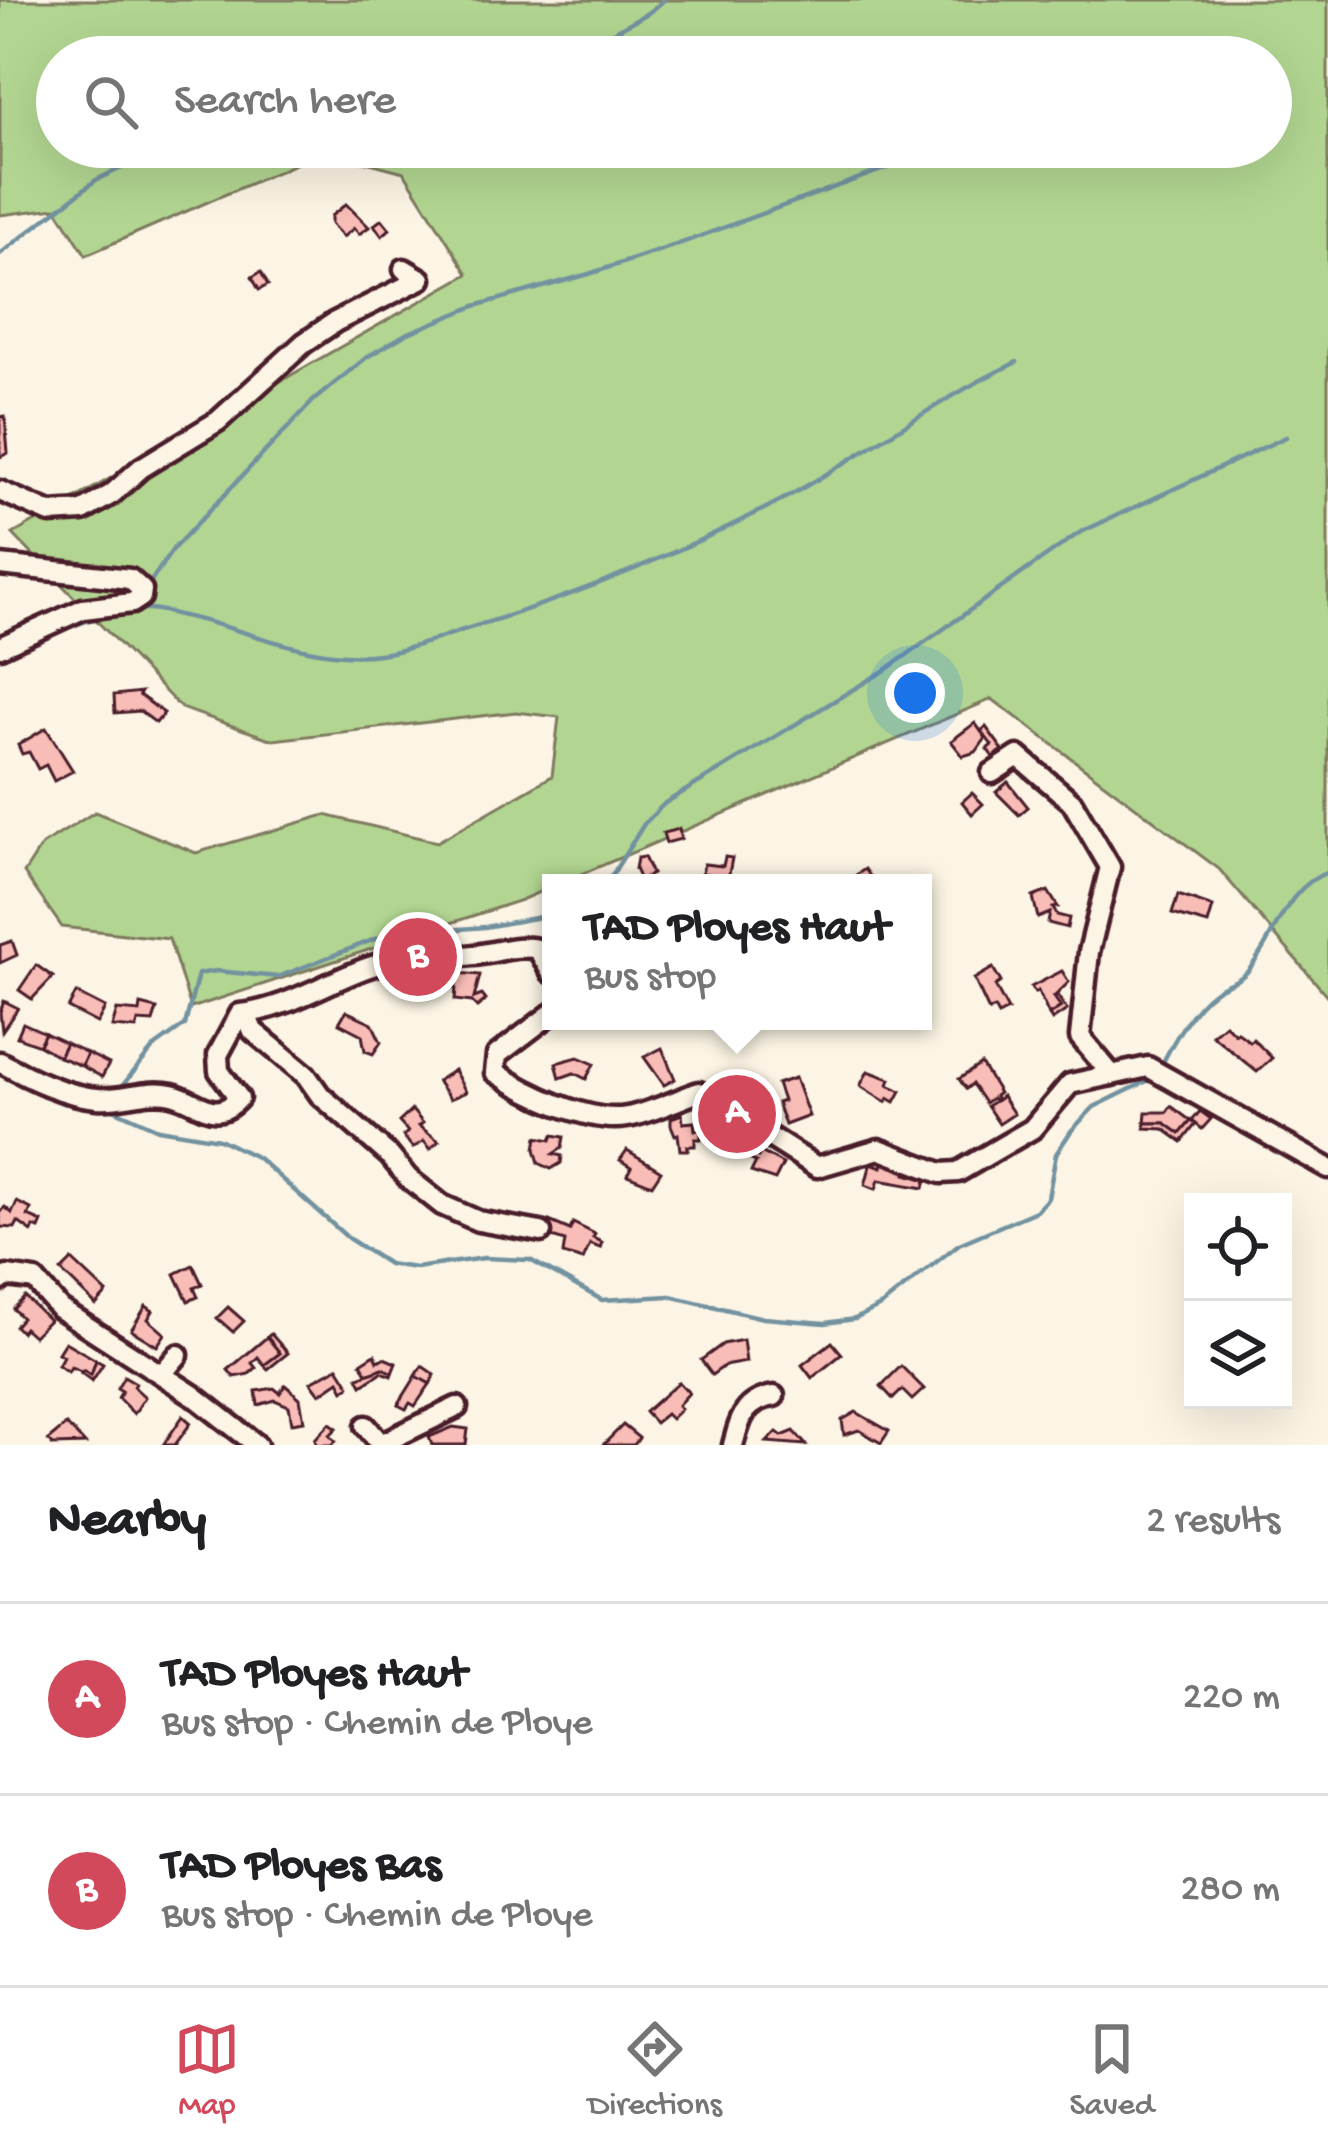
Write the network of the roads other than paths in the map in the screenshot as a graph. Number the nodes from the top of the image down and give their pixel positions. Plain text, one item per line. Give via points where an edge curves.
1 (404, 269) dead end
2 (0, 491) edge
3 (0, 565) edge
4 (0, 647) edge
5 (992, 773) dead end
6 (542, 956) edge
7 (246, 1014) junction
8 (542, 1021) edge
9 (0, 1062) edge
10 (1112, 1075) junction
11 (1328, 1168) edge
12 (541, 1232) dead end
13 (0, 1281) edge
14 (178, 1355) dead end
15 (161, 1373) junction
16 (773, 1396) dead end
17 (457, 1407) dead end
18 (366, 1426) dead end
19 (383, 1444) edge
20 (257, 1445) edge
21 (734, 1445) edge

1 - 2 street via 421,279 320,332 218,421 83,511 50,513
3 - 4 street via 130,579 142,590 132,602 83,609
5 - 10 street via 1018,756 1072,802 1110,867 1080,1037
6 - 7 street via 518,945 389,961
7 - 9 street via 233,1020 218,1055 219,1071 239,1098 214,1113 171,1094 100,1099
7 - 12 street via 253,1031 442,1205
8 - 10 street via 497,1055 495,1072 522,1090 624,1118 699,1092 817,1167 879,1149 958,1172 1033,1129 1070,1084
10 - 11 street via 1148,1067
13 - 15 street via 35,1280 60,1309
14 - 15 street
15 - 20 street
16 - 21 street via 742,1412
17 - 19 street
18 - 19 street

